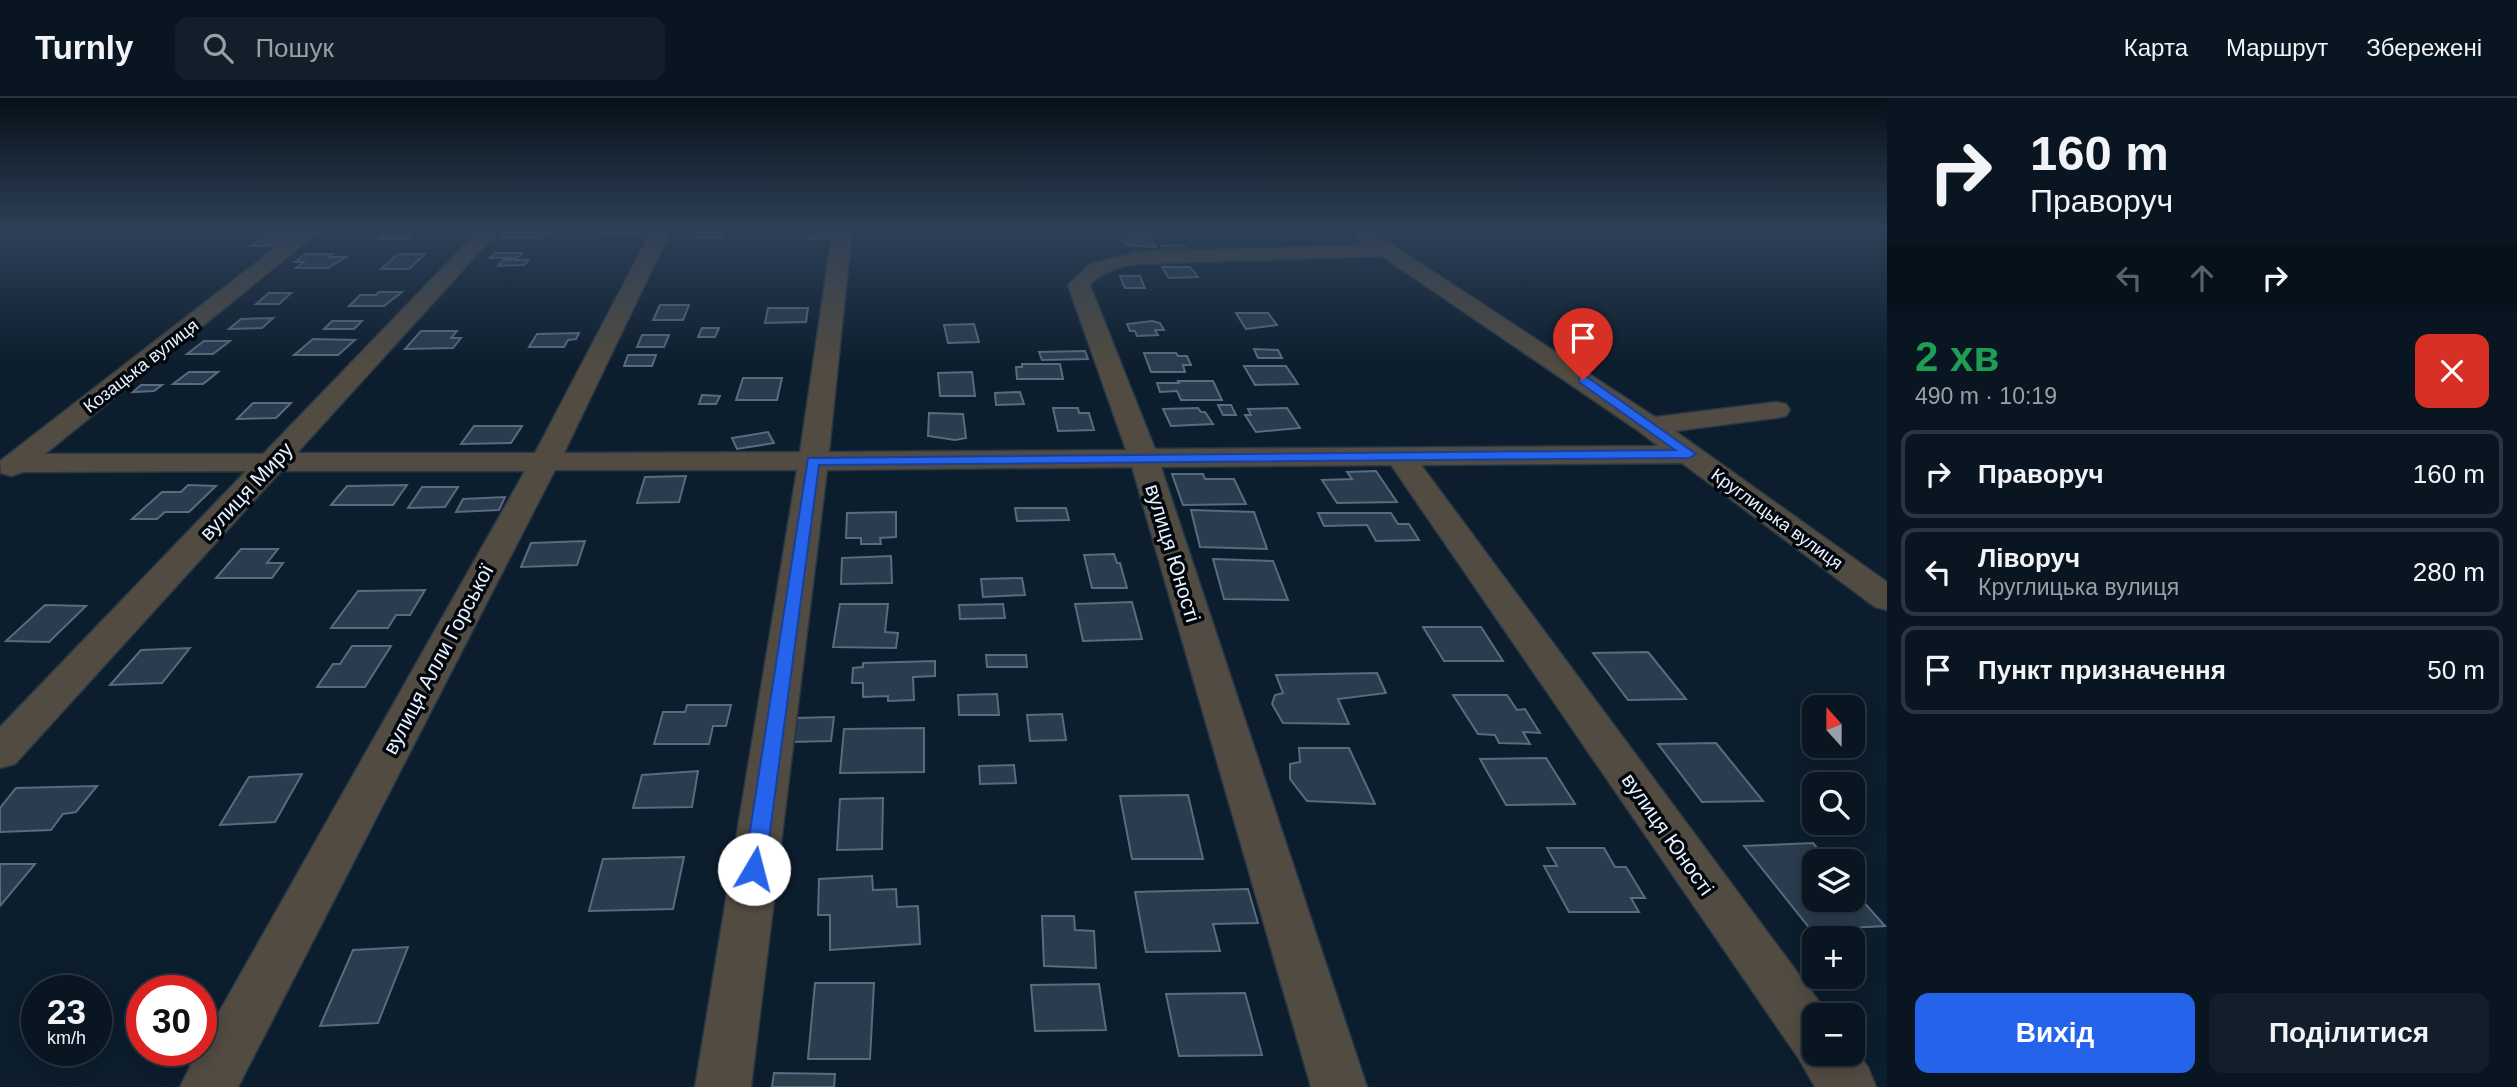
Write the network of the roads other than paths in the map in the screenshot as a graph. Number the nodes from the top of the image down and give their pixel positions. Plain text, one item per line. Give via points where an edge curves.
1 (255, 274) edge
2 (448, 274) edge
3 (639, 274) edge
4 (836, 274) edge
5 (1088, 274) edge
6 (1423, 274) edge
7 (1776, 410) dead end
8 (1650, 426) junction
9 (1689, 454) junction
10 (1400, 457) junction
11 (1144, 459) junction
12 (546, 460) junction
13 (275, 461) junction
14 (813, 461) junction
15 (9, 469) edge
16 (1887, 599) edge
17 (0, 753) edge
18 (1802, 1022) edge
19 (1833, 1066) edge
20 (208, 1087) edge
21 (723, 1087) edge
22 (1339, 1087) edge
23 (1848, 1087) edge

1 - 15 street, Козацька вулиця
2 - 13 street, вулиця Миру
3 - 12 street, вулиця Алли Горської
4 - 14 street
5 - 11 street, вулиця Юності via 1079,285
6 - 8 street, Круглицька вулиця
7 - 8 street
8 - 9 street, Круглицька вулиця
9 - 10 street
9 - 16 street, Круглицька вулиця
10 - 11 street
10 - 18 street, вулиця Юності
11 - 14 street
11 - 22 street, вулиця Юності
12 - 13 street
12 - 14 street
12 - 20 street, вулиця Алли Горської
13 - 15 street
13 - 17 street, вулиця Миру
14 - 21 street
19 - 23 street

